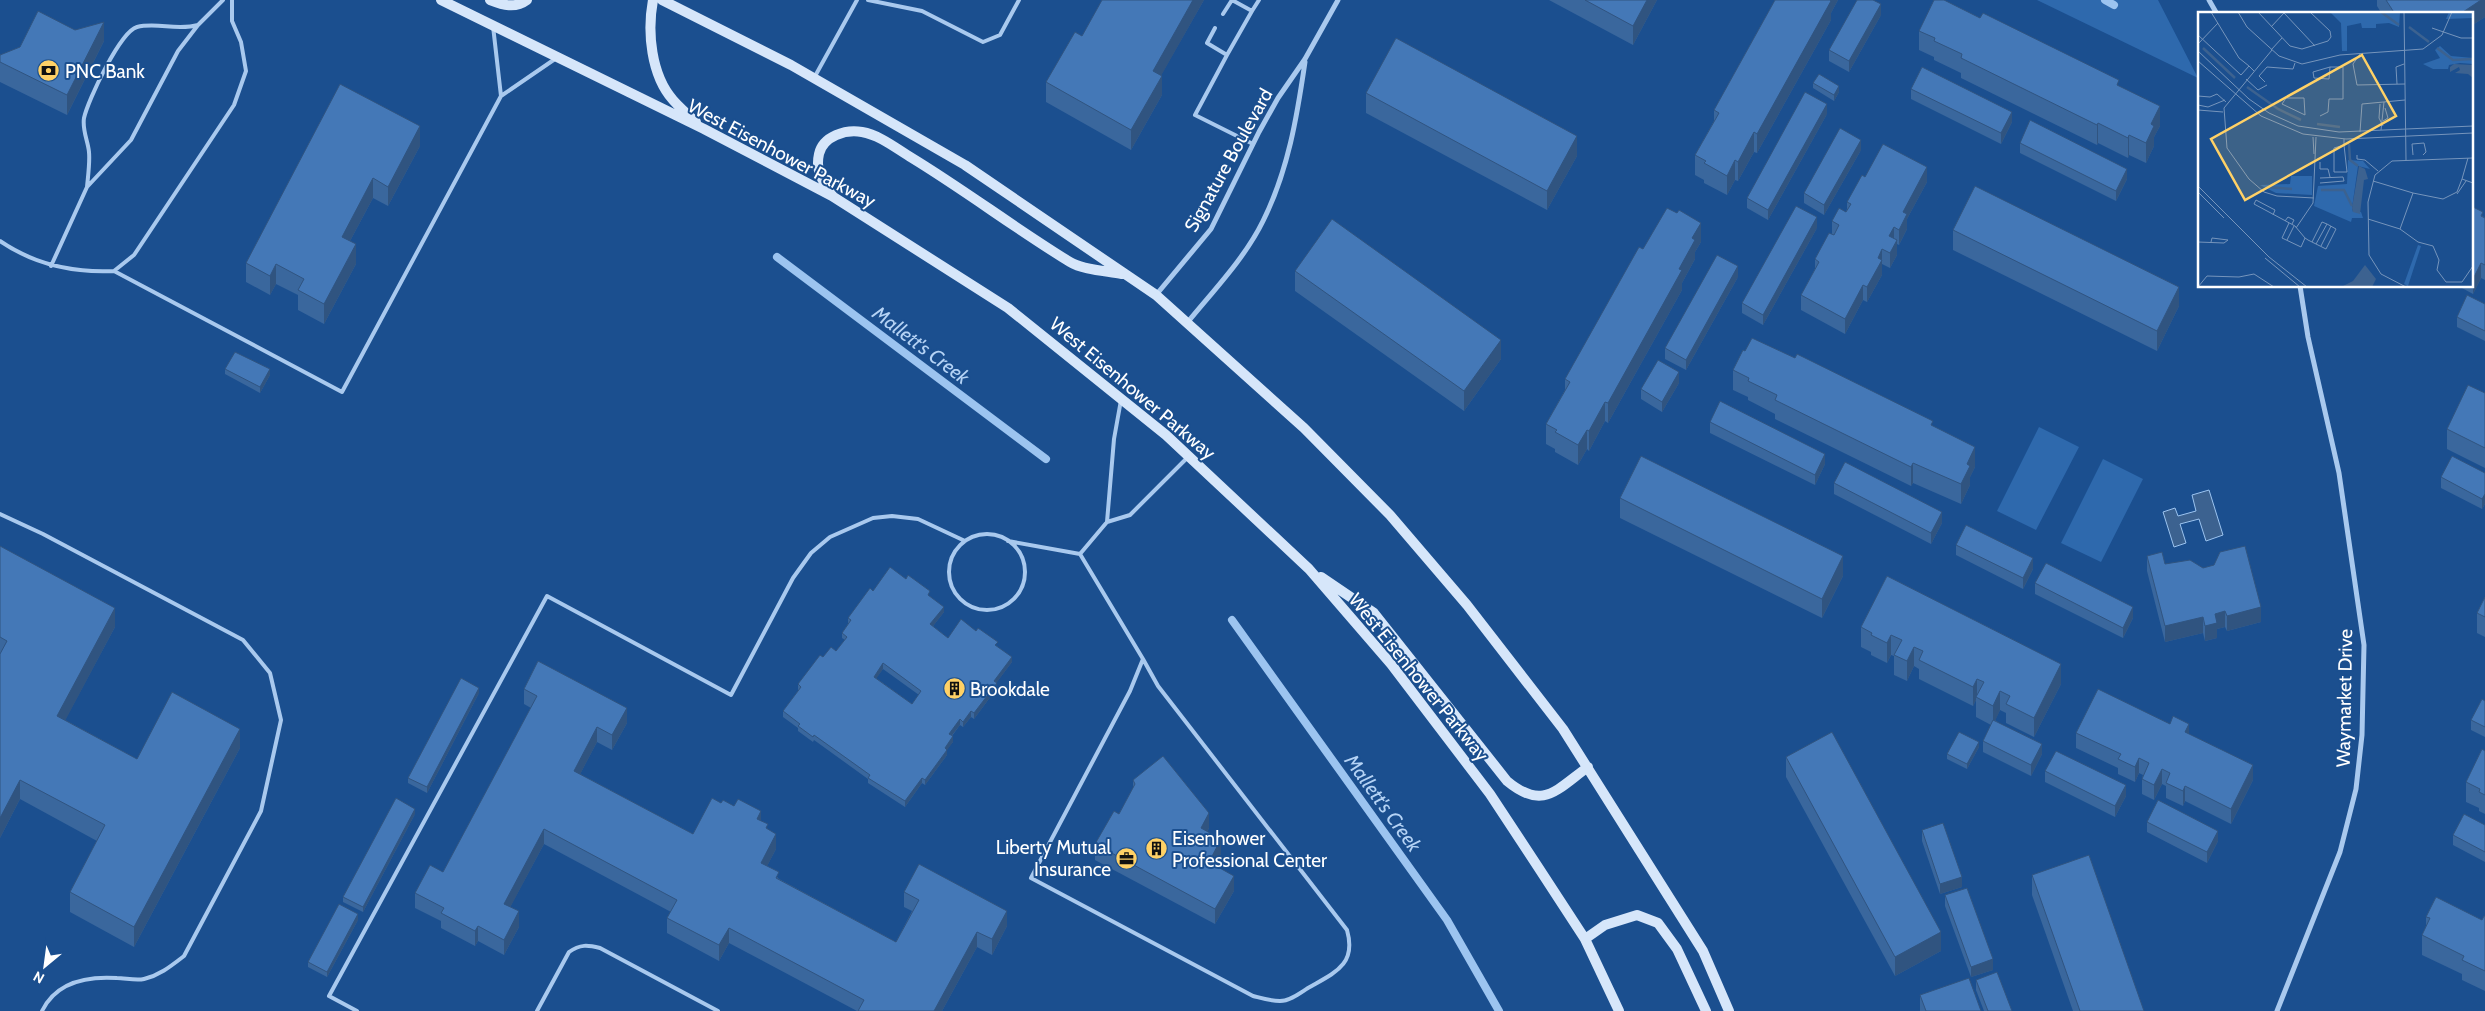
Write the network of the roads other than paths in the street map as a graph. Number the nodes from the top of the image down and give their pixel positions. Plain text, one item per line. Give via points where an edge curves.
1 (223, 0) edge
2 (232, 0) edge
3 (441, 0) edge
4 (490, 0) edge
5 (527, 0) edge
6 (653, 0) edge
7 (662, 0) edge
8 (858, 0) edge
9 (868, 0) edge
10 (1019, 0) edge
11 (1232, 0) edge
12 (1259, 0) edge
13 (1338, 0) edge
14 (2209, 0) edge
15 (1252, 11) junction
16 (2216, 12) edge
17 (1222, 14) dead end
18 (198, 25) junction
19 (493, 25) junction
20 (1215, 28) dead end
21 (1227, 54) junction
22 (558, 57) junction
23 (1305, 59) junction
24 (814, 78) junction
25 (501, 96) junction
26 (704, 129) junction
27 (1253, 144) junction
28 (87, 187) junction
29 (832, 196) junction
30 (0, 242) edge
31 (52, 266) junction
32 (114, 271) junction
33 (1128, 275) junction
34 (2300, 288) edge
35 (1156, 295) junction
36 (1188, 322) junction
37 (1122, 399) junction
38 (1189, 456) junction
39 (0, 514) edge
40 (1107, 522) junction
41 (965, 540) junction
42 (1008, 541) junction
43 (1080, 554) junction
44 (1309, 569) junction
45 (1143, 659) junction
46 (1588, 766) junction
47 (1585, 939) junction
48 (42, 1011) edge
49 (357, 1011) edge
50 (538, 1011) edge
51 (718, 1011) edge
52 (1619, 1011) edge
53 (1706, 1011) edge
54 (1729, 1011) edge
55 (2277, 1011) edge

1 - 18 lane
2 - 32 lane via 232,21 241,42 246,71 234,105 134,255
3 - 19 main road, West Eisenhower Parkway
4 - 5 main road via 505,6 522,4
6 - 26 main road via 649,20 659,76 672,99
7 - 24 main road
8 - 24 lane
9 - 10 lane via 922,10 983,42 1000,35
11 - 15 lane
11 - 17 lane
12 - 15 lane
13 - 23 street, Signature Boulevard
14 - 16 street
15 - 21 lane
18 - 28 lane via 178,51 131,140
18 - 28 lane via 184,29 152,25 135,28 120,42 89,103 84,120 89,153
19 - 22 main road, West Eisenhower Parkway
19 - 25 lane
20 - 21 lane via 1207,43
21 - 27 lane via 1195,115
22 - 25 lane
22 - 26 main road, West Eisenhower Parkway
23 - 27 street, Signature Boulevard via 1278,98
23 - 36 street, Signature Boulevard via 1290,147 1263,223
24 - 33 main road via 965,165
25 - 32 lane via 342,392
26 - 29 main road, West Eisenhower Parkway
27 - 35 street, Signature Boulevard via 1211,229
28 - 31 lane
29 - 33 main road via 818,174 820,149 830,138 845,131 862,132 879,138 948,180 1073,264
29 - 37 main road, West Eisenhower Parkway via 1008,308
30 - 31 lane via 30,260
31 - 32 lane via 85,273
33 - 35 main road
34 - 55 street, Waymarket Drive via 2338,473 2364,645 2362,735 2356,789 2340,852
35 - 36 main road
36 - 46 main road via 1304,428 1390,515 1467,605 1564,729
37 - 38 main road, West Eisenhower Parkway
37 - 40 lane via 1114,439
38 - 40 lane via 1130,515
38 - 44 main road, West Eisenhower Parkway
39 - 48 lane via 243,640 270,673 281,720 261,810 184,956 165,971 142,979 95,976 69,983 47,1001
40 - 43 lane
41 - 42 lane via 979,535 994,535
41 - 42 lane via 954,551 949,565 949,580 955,594 979,610 994,610 1019,594 1024,580 1024,565 1018,551
41 - 49 lane via 918,520 892,516 873,518 830,537 811,553 793,578 731,695 547,596 329,996
42 - 43 lane
43 - 45 lane
44 - 46 main road via 1374,612 1507,781 1518,790 1540,797 1551,793
44 - 47 main road, West Eisenhower Parkway via 1391,664 1490,794
45 - 45 lane via 1158,686 1347,930 1350,951 1345,963 1291,998 1281,1001 1252,996 1031,878 1130,691
46 - 54 main road via 1704,951
47 - 52 main road, West Eisenhower Parkway
47 - 53 main road via 1605,925 1637,915 1658,924 1677,949
50 - 51 lane via 569,952 576,946 588,945 600,948

